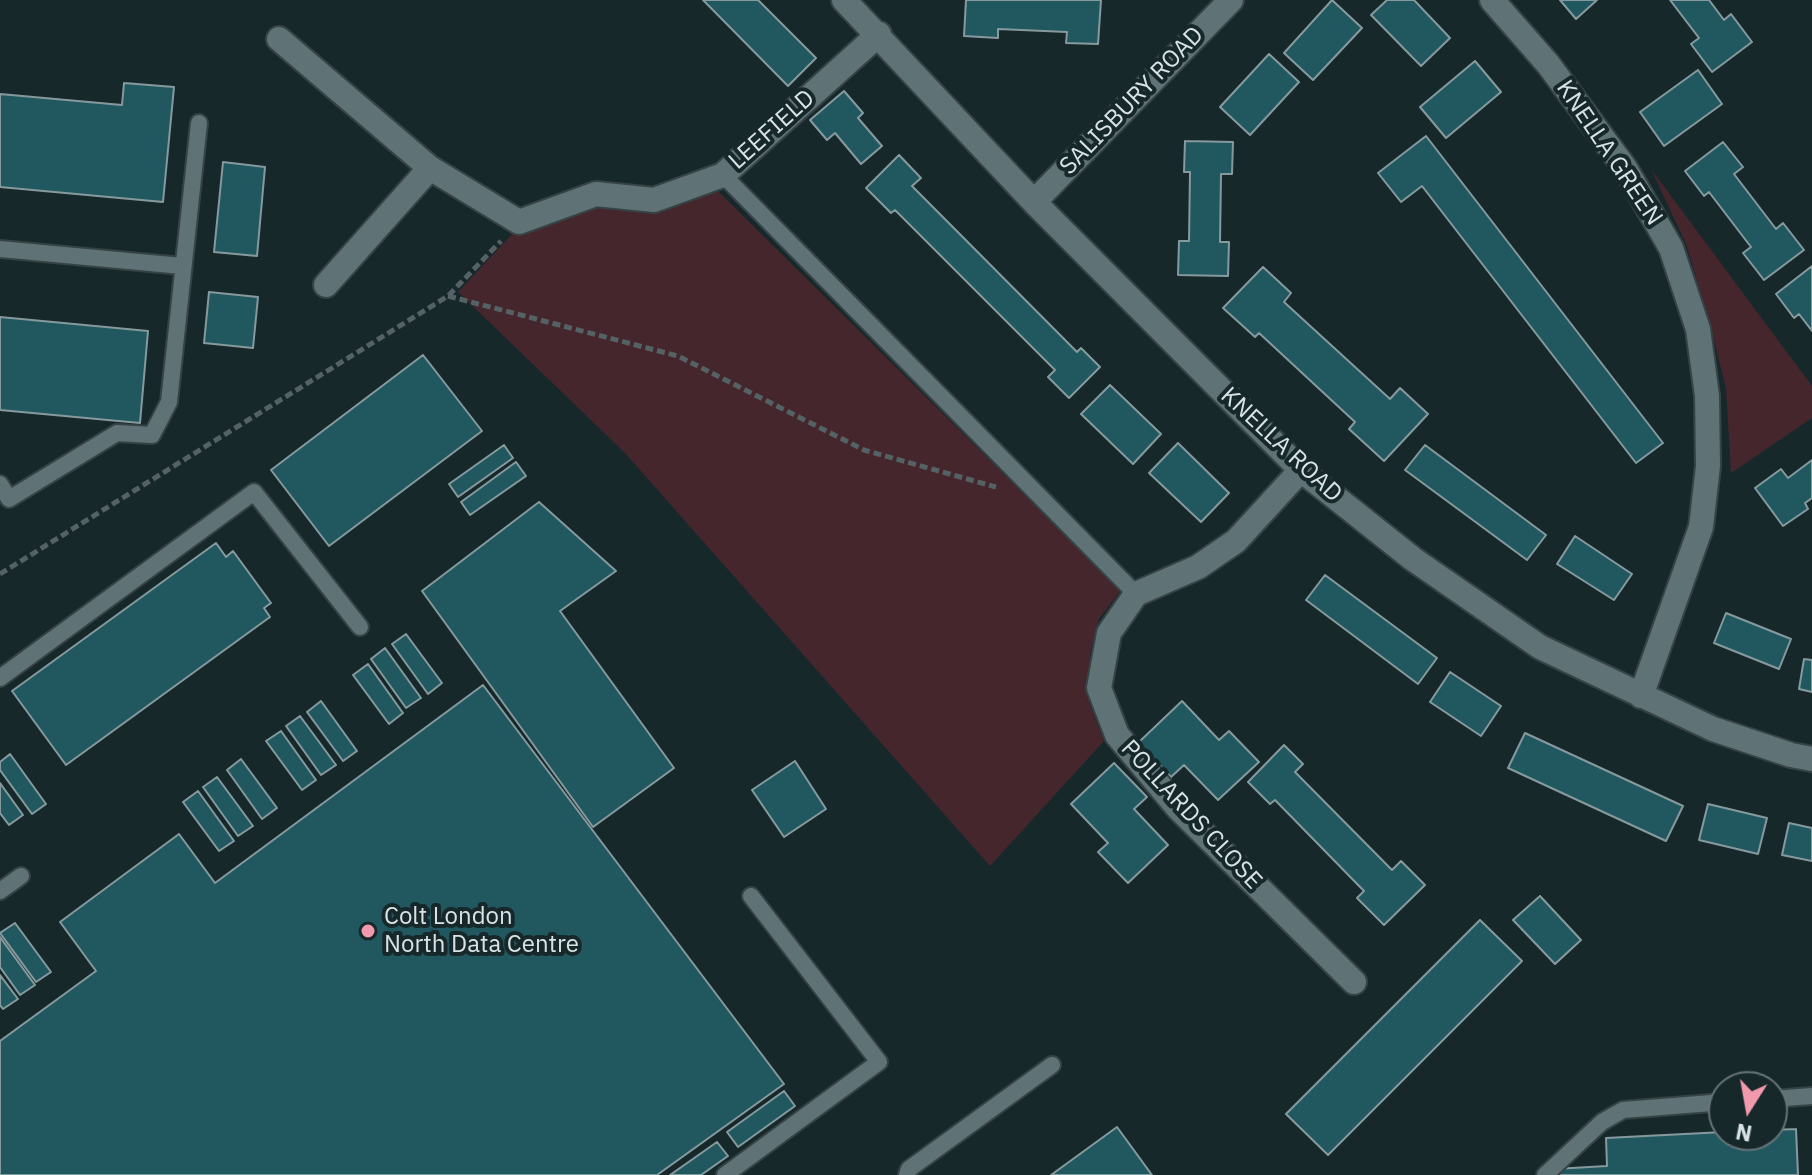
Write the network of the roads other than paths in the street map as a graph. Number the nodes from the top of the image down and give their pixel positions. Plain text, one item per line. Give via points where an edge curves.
1 (844, 0) edge
2 (1231, 0) edge
3 (1492, 0) edge
4 (879, 34) junction
5 (279, 39) dead end
6 (199, 123) dead end
7 (430, 168) junction
8 (723, 175) junction
9 (1034, 202) junction
10 (0, 249) edge
11 (182, 266) junction
12 (326, 285) dead end
13 (1301, 470) junction
14 (0, 484) edge
15 (1136, 594) junction
16 (360, 627) dead end
17 (0, 678) edge
18 (1641, 696) junction
19 (1812, 759) edge
20 (21, 876) dead end
21 (0, 891) edge
22 (751, 896) dead end
23 (1354, 982) dead end
24 (1052, 1065) dead end
25 (1708, 1103) edge
26 (725, 1175) edge
27 (907, 1175) edge
28 (1545, 1175) edge

1 - 4 street, KNELLA ROAD
2 - 9 street, SALISBURY ROAD
3 - 18 street, KNELLA GREEN via 1548,64 1625,168 1671,248 1698,329 1707,396 1708,466 1701,527
4 - 8 street, LEEFIELD
4 - 9 street, KNELLA ROAD
5 - 7 street
6 - 11 lane
7 - 8 street, LEEFIELD via 519,222 596,194 654,200
7 - 12 street
8 - 15 lane
9 - 13 street, KNELLA ROAD
10 - 11 lane
11 - 14 lane via 169,402 152,435 117,433 9,499
13 - 15 street via 1236,541 1198,567
13 - 18 street, KNELLA ROAD via 1413,559 1540,647
15 - 23 street, POLLARDS CLOSE via 1109,633 1099,688 1117,735 1178,808
16 - 17 lane via 254,492
18 - 19 street, KNELLA ROAD via 1713,729
20 - 21 lane
22 - 26 lane via 879,1062
24 - 27 lane
25 - 28 lane via 1623,1110 1602,1122

